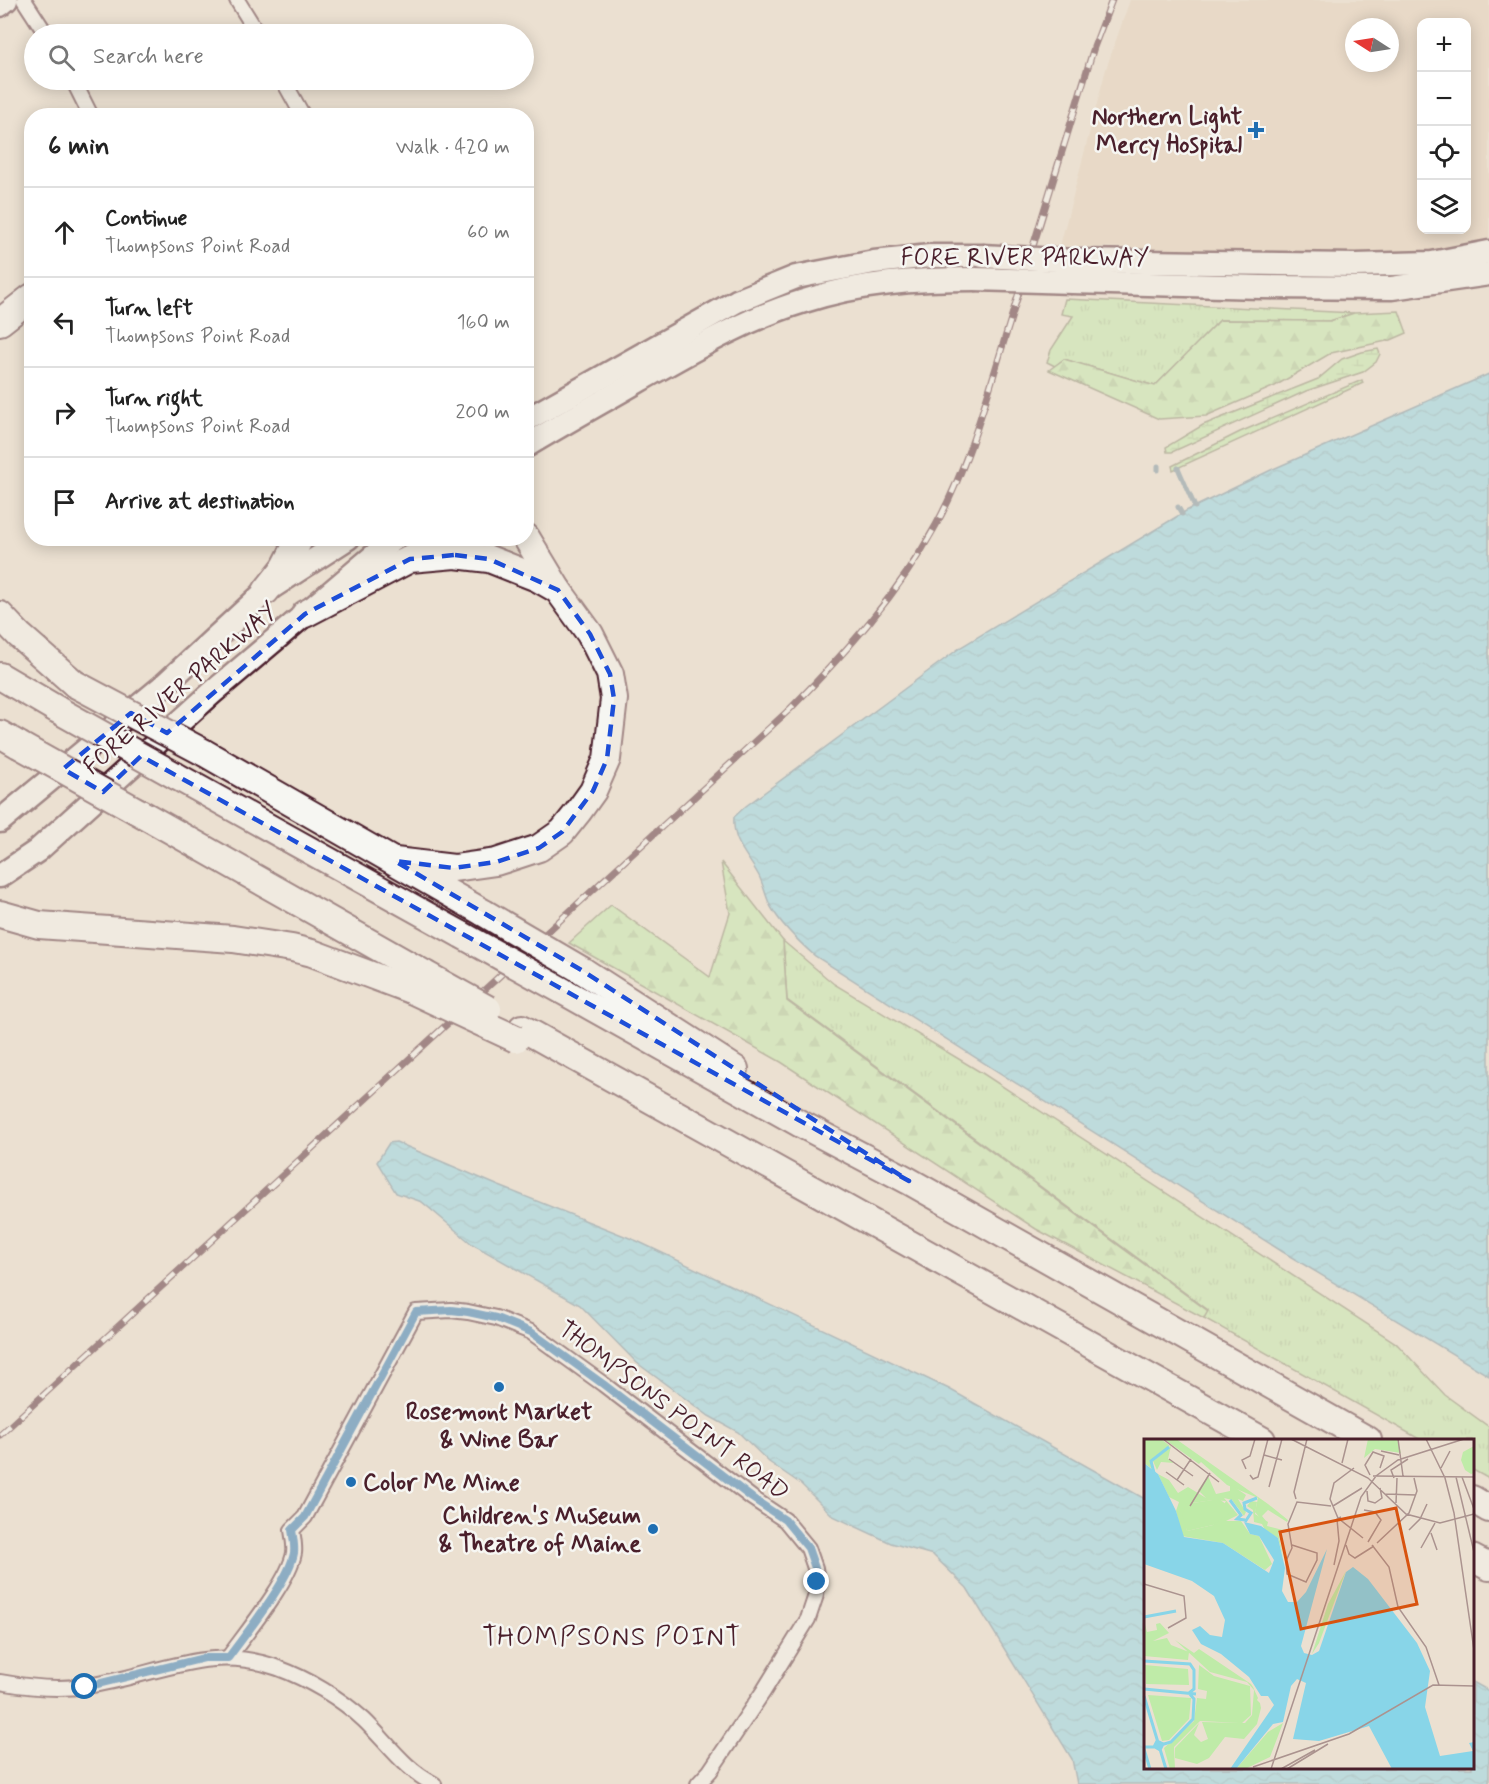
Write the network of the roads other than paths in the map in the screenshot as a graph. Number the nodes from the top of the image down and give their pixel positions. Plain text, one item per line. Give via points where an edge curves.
1 (24, 0) edge
2 (237, 0) edge
3 (40, 24) edge
4 (252, 24) edge
5 (78, 90) edge
6 (289, 90) edge
7 (87, 108) edge
8 (299, 108) edge
9 (1489, 252) edge
10 (1074, 271) junction
11 (1489, 274) edge
12 (24, 303) edge
13 (0, 322) edge
14 (534, 415) edge
15 (534, 441) edge
16 (296, 546) edge
17 (336, 546) edge
18 (386, 546) edge
19 (531, 546) edge
20 (558, 590) junction
21 (266, 591) junction
22 (305, 614) junction
23 (0, 615) edge
24 (0, 642) edge
25 (0, 676) edge
26 (75, 684) junction
27 (10, 740) edge
28 (0, 821) edge
29 (395, 861) junction
30 (0, 876) edge
31 (0, 914) edge
32 (418, 982) junction
33 (909, 1181) junction
34 (1260, 1439) edge
35 (1366, 1439) edge
36 (1474, 1500) edge
37 (1489, 1509) edge
38 (1474, 1559) edge
39 (1489, 1567) edge
40 (228, 1658) junction
41 (0, 1682) edge
42 (434, 1784) edge
43 (698, 1784) edge

1 - 3 street
2 - 4 street
5 - 7 street
6 - 8 street
9 - 10 main road, FORE RIVER PARKWAY via 1432,263
10 - 11 main road, FORE RIVER PARKWAY via 1262,287 1392,288
10 - 14 main road, FORE RIVER PARKWAY, bridge via 982,256 930,256 796,277 737,301
10 - 15 main road, FORE RIVER PARKWAY, bridge via 886,284 805,300 751,320 701,345
12 - 13 highway
16 - 21 highway
17 - 21 main road, FORE RIVER PARKWAY
18 - 22 main road, FORE RIVER PARKWAY
19 - 20 highway
20 - 22 highway via 489,559 455,555 410,559
20 - 29 highway via 590,633 610,674 614,699 607,759 593,791 562,832 539,848 496,862 453,868
21 - 28 main road, FORE RIVER PARKWAY via 162,687
22 - 30 main road, FORE RIVER PARKWAY via 37,851
23 - 26 highway
24 - 26 highway
25 - 33 highway, bridge
26 - 29 highway, bridge
27 - 32 highway, bridge via 137,811
29 - 33 highway, bridge via 583,971
31 - 32 highway via 39,925 233,939 292,948
32 - 34 highway, bridge via 645,1096
33 - 35 highway
36 - 37 highway
38 - 39 highway
40 - 41 street via 204,1658 85,1687
40 - 42 street via 276,1667 325,1691 362,1719 407,1767
40 - 43 street, THOMPSONS POINT ROAD via 291,1564 292,1530 305,1517 416,1312 451,1310 496,1318 531,1332 603,1384 785,1520 808,1548 817,1582 808,1619 763,1692

